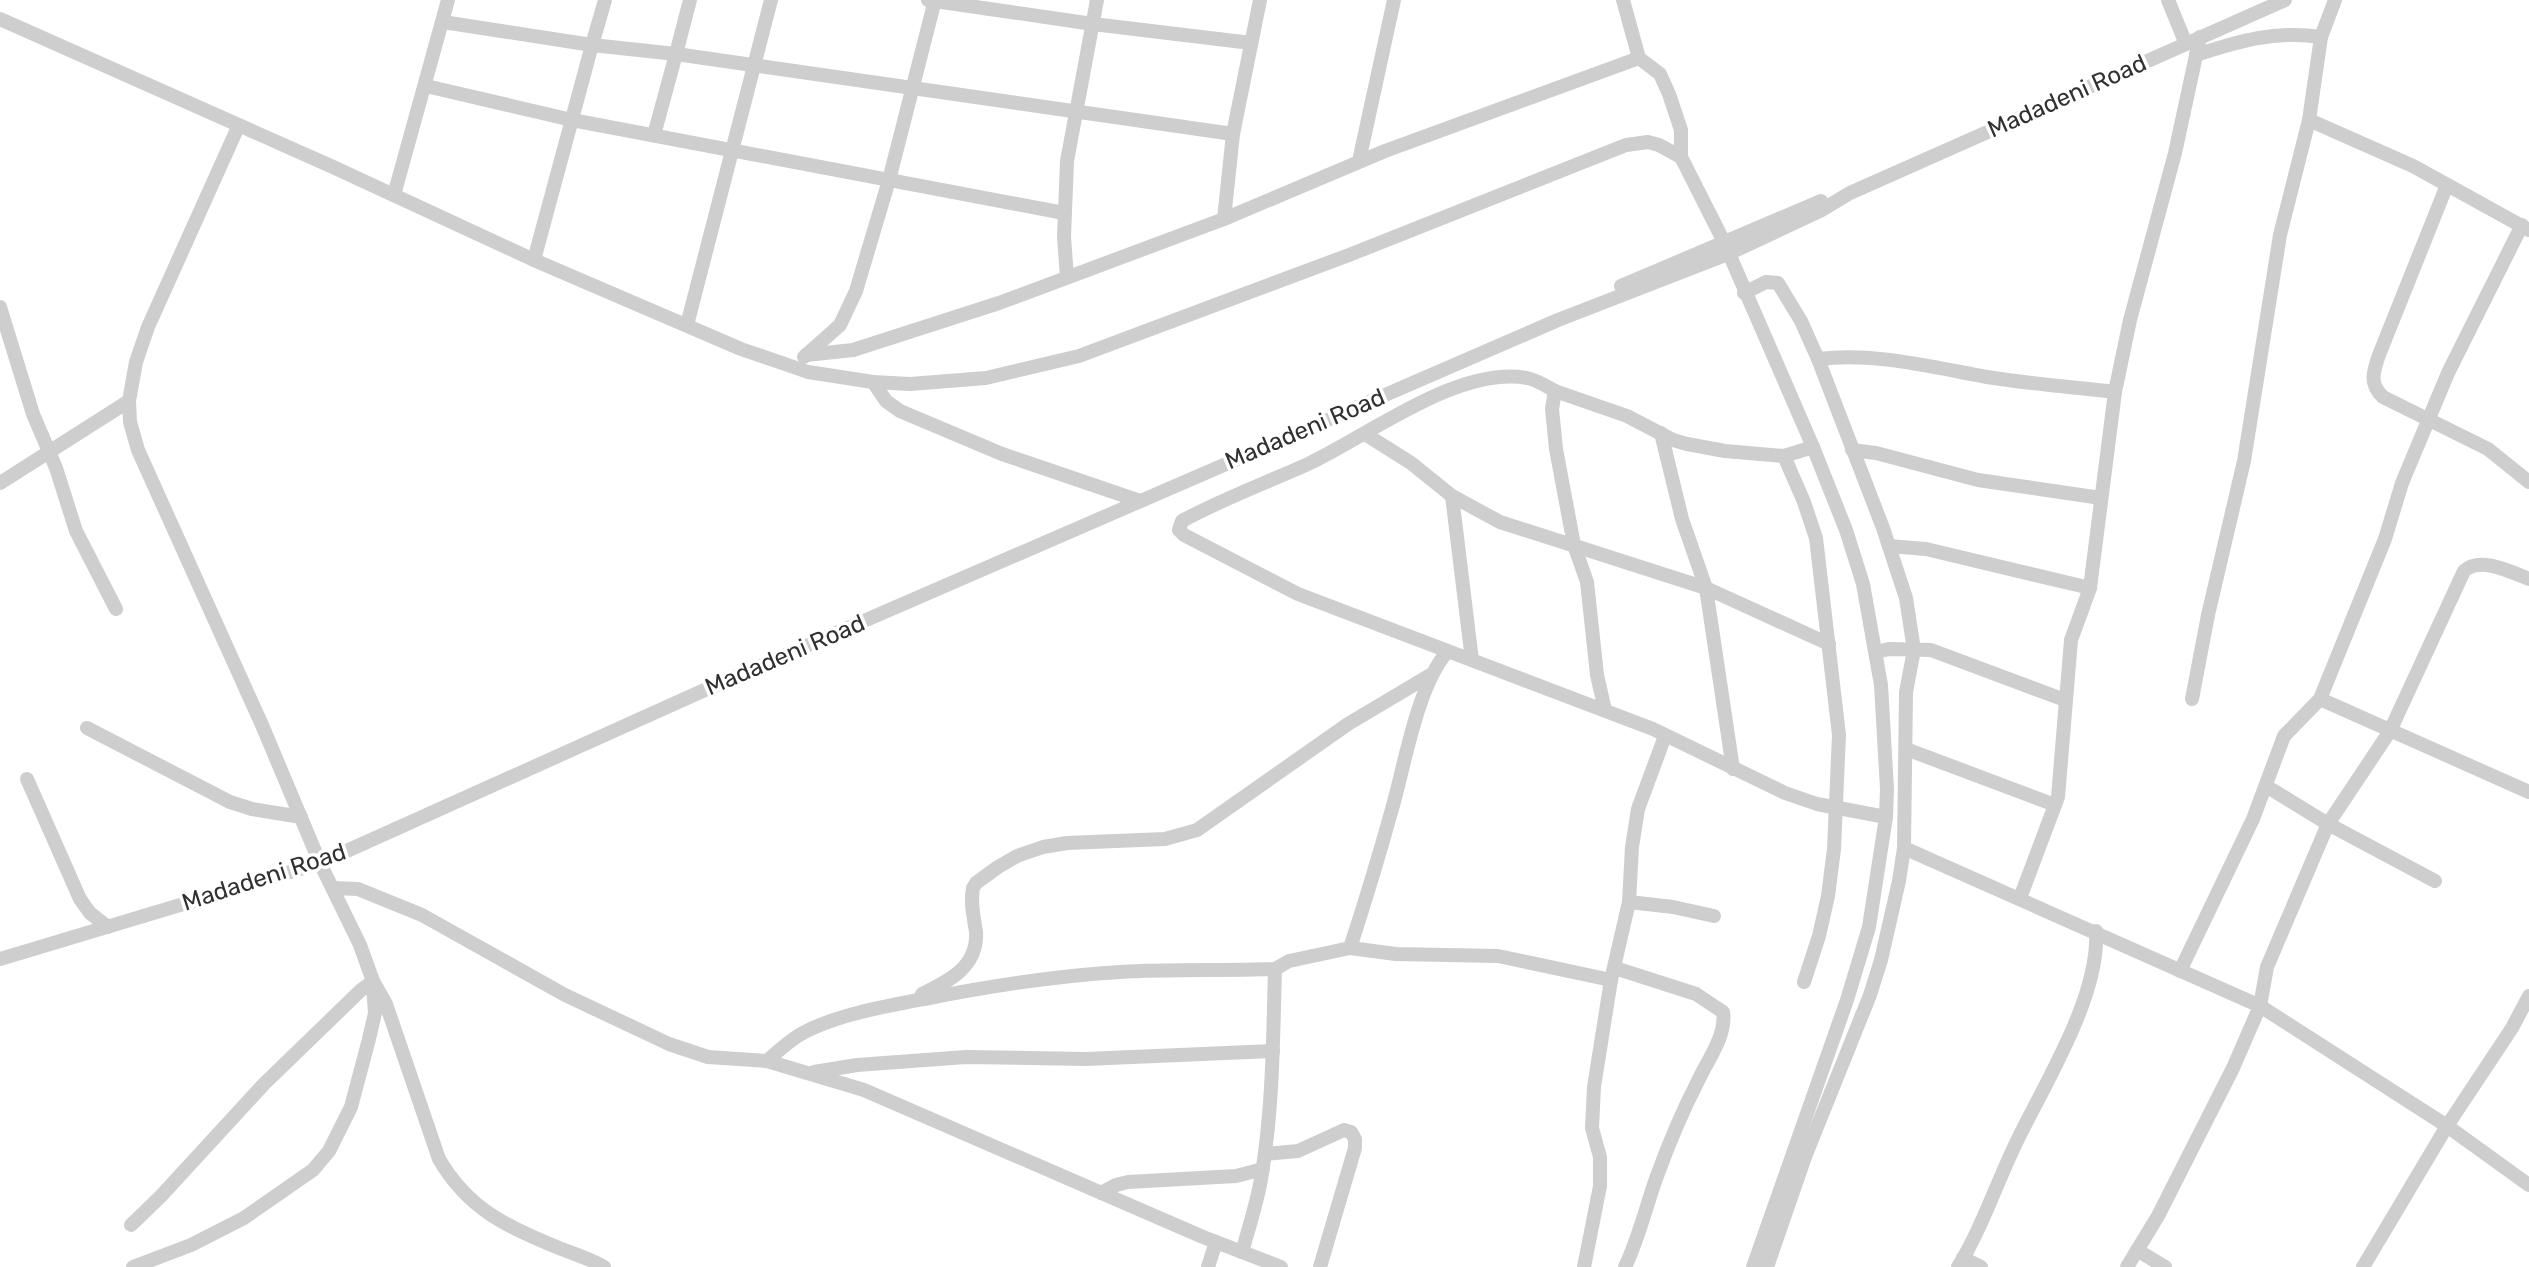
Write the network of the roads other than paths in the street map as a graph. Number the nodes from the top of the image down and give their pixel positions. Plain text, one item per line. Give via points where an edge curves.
1 (449, 0) edge
2 (605, 0) edge
3 (690, 0) edge
4 (771, 0) edge
5 (928, 0) edge
6 (935, 0) edge
7 (1097, 0) edge
8 (1260, 0) edge
9 (1395, 0) edge
10 (1622, 0) edge
11 (2168, 0) edge
12 (2286, 0) edge
13 (2335, 0) edge
14 (0, 19) edge
15 (443, 22) junction
16 (1093, 24) junction
17 (2200, 37) junction
18 (2321, 37) junction
19 (1251, 43) junction
20 (2186, 44) junction
21 (592, 45) junction
22 (676, 54) junction
23 (2196, 55) junction
24 (1639, 58) junction
25 (754, 64) junction
26 (426, 86) junction
27 (913, 89) junction
28 (1076, 112) junction
29 (572, 120) junction
30 (2309, 120) junction
31 (238, 127) junction
32 (1233, 134) junction
33 (654, 135) junction
34 (733, 150) junction
35 (1681, 158) junction
36 (1359, 160) junction
37 (889, 180) junction
38 (2447, 185) junction
39 (394, 195) junction
40 (1065, 213) junction
41 (1224, 219) junction
42 (2526, 227) edge
43 (1726, 248) junction
44 (534, 260) junction
45 (1067, 276) junction
46 (1744, 293) junction
47 (0, 307) edge
48 (687, 325) junction
49 (806, 355) junction
50 (1818, 359) junction
51 (789, 367) junction
52 (873, 382) junction
53 (1555, 391) junction
54 (2115, 392) junction
55 (129, 401) junction
56 (2430, 419) junction
57 (1661, 433) junction
58 (1365, 434) junction
59 (1813, 447) junction
60 (1852, 450) junction
61 (48, 451) junction
62 (1784, 456) junction
63 (2529, 482) edge
64 (0, 483) edge
65 (1452, 496) junction
66 (2101, 498) junction
67 (1140, 501) junction
68 (1574, 545) junction
69 (1889, 545) junction
70 (2529, 579) edge
71 (1706, 588) junction
72 (2090, 588) junction
73 (116, 609) dead end
74 (1829, 643) junction
75 (1914, 650) junction
76 (1447, 652) junction
77 (1876, 652) junction
78 (1472, 660) junction
79 (1432, 674) junction
80 (2192, 699) dead end
81 (2320, 699) junction
82 (2066, 700) junction
83 (1605, 710) junction
84 (87, 728) dead end
85 (2390, 731) junction
86 (1665, 737) junction
87 (1906, 749) junction
88 (1733, 769) junction
89 (27, 779) dead end
90 (2266, 786) junction
91 (2529, 792) edge
92 (2055, 805) junction
93 (1836, 808) junction
94 (300, 817) junction
95 (1886, 817) junction
96 (2328, 824) junction
97 (1904, 848) junction
98 (320, 863) junction
99 (2435, 881) dead end
100 (333, 888) junction
101 (2020, 898) junction
102 (1629, 902) junction
103 (1714, 916) dead end
104 (108, 927) junction
105 (2096, 931) junction
106 (1350, 948) junction
107 (0, 959) edge
108 (1275, 969) junction
109 (2180, 971) junction
110 (1613, 974) junction
111 (373, 981) junction
112 (1804, 982) dead end
113 (2529, 996) edge
114 (902, 1003) junction
115 (2260, 1006) junction
116 (1273, 1051) junction
117 (767, 1061) junction
118 (812, 1073) junction
119 (2447, 1126) junction
120 (1264, 1161) junction
121 (2529, 1185) edge
122 (1101, 1193) junction
123 (131, 1225) dead end
124 (1216, 1242) junction
125 (2137, 1250) junction
126 (1242, 1252) junction
127 (1961, 1263) edge
128 (133, 1267) edge
129 (604, 1267) edge
130 (1208, 1267) edge
131 (1281, 1267) edge
132 (1320, 1267) edge
133 (1584, 1267) edge
134 (1625, 1267) edge
135 (1753, 1267) edge
136 (1767, 1267) edge
137 (1981, 1267) edge
138 (2127, 1267) edge
139 (2165, 1267) edge
140 (2363, 1267) edge

1 - 15 street
2 - 21 street
3 - 22 street
4 - 25 street
5 - 6 street
6 - 16 street
6 - 27 street
7 - 16 street
8 - 19 street
9 - 36 street
10 - 24 street
11 - 20 street
12 - 17 street, Madadeni Road
13 - 18 street
14 - 31 street
15 - 21 street
15 - 26 street
16 - 19 street
16 - 28 street
17 - 20 street, Madadeni Road
17 - 23 street
18 - 23 street via 2298,33 2261,36
18 - 30 street
19 - 32 street
20 - 43 street, Madadeni Road via 1850,193 1820,211
21 - 22 street
21 - 29 street
22 - 25 street
22 - 33 street
23 - 54 street
24 - 35 street via 1664,81 1681,130
24 - 36 street
25 - 27 street
25 - 34 street
26 - 29 street
26 - 39 street
27 - 28 street
27 - 37 street
28 - 32 street
28 - 40 street
29 - 33 street
29 - 44 street
30 - 38 street
30 - 80 street via 2280,235 2245,461
31 - 39 street
31 - 55 street via 148,327
32 - 41 street
33 - 34 street
34 - 37 street
34 - 48 street
35 - 43 street
35 - 52 street via 1648,142 1626,145 1079,356 986,378
36 - 41 street
37 - 40 street
37 - 49 street via 845,316 833,333
38 - 42 street
38 - 56 street via 2372,376 2383,397
39 - 44 street
40 - 45 street
41 - 45 street
42 - 56 street via 2458,352
43 - 46 street
43 - 67 street, Madadeni Road
44 - 48 street
45 - 49 street via 879,342
46 - 50 street via 1770,281 1780,284
46 - 59 street
47 - 61 street
48 - 51 street
49 - 51 street
50 - 54 street via 1868,356
50 - 60 street
51 - 52 street
52 - 67 street via 900,411 1002,454
53 - 57 street
53 - 58 street via 1517,376 1472,382 1420,402
53 - 68 street via 1552,426
54 - 66 street
55 - 61 street
55 - 94 street via 138,450
56 - 63 street via 2487,449
56 - 81 street
57 - 62 street via 1673,440 1726,451
57 - 71 street via 1682,519
58 - 65 street
58 - 76 street via 1205,508 1182,521 1179,530 1298,594
59 - 62 street
59 - 77 street via 1863,584
60 - 66 street via 1978,480
60 - 69 street
61 - 64 street
61 - 73 street via 76,531
62 - 74 street via 1816,538
65 - 68 street via 1511,527
65 - 78 street
66 - 72 street
67 - 98 street, Madadeni Road
68 - 71 street
68 - 83 street via 1587,582
69 - 72 street via 1926,549
69 - 75 street via 1906,598
70 - 85 street via 2484,564 2463,571
71 - 74 street
71 - 88 street
72 - 82 street via 2071,640
74 - 93 street via 1839,735
75 - 77 street
75 - 82 street via 1940,653
75 - 87 street via 1906,692
76 - 78 street
76 - 79 street
77 - 95 street via 1888,789
78 - 83 street
79 - 106 street
79 - 114 street via 1338,730 1197,830 1165,839 1043,847 998,867 973,888 976,942 970,962 955,976
81 - 85 street
81 - 90 street via 2284,736
82 - 92 street
83 - 86 street
84 - 94 street via 230,802
85 - 91 street
85 - 96 street
86 - 88 street
86 - 102 street via 1638,810
87 - 92 street
87 - 97 street
88 - 93 street via 1785,793
89 - 104 street via 80,899
90 - 96 street
90 - 109 street
92 - 101 street
93 - 95 street
93 - 112 street via 1826,906
94 - 98 street
95 - 135 street via 1869,927
96 - 99 street
96 - 115 street via 2267,967
97 - 101 street
97 - 136 street via 1875,981
98 - 100 street
98 - 104 street, Madadeni Road
100 - 111 street
100 - 117 street via 376,894 422,915 565,995 669,1044 708,1057
101 - 105 street
102 - 103 street
102 - 110 street
104 - 107 street, Madadeni Road
105 - 109 street
105 - 127 street via 2092,974 2068,1037
106 - 108 street via 1289,961
106 - 110 street via 1396,954 1498,956
108 - 114 street via 1067,976
108 - 116 street
109 - 115 street
110 - 133 street via 1591,1116 1600,1157 1600,1186
110 - 134 street via 1696,994 1723,1012 1724,1020 1661,1164
111 - 123 street via 264,1084
111 - 128 street via 375,1013 369,1039 351,1107 330,1151 313,1170 228,1227
111 - 129 street via 398,1034 439,1159 453,1181 488,1214
113 - 119 street
114 - 117 street via 813,1028
115 - 119 street
115 - 125 street via 2213,1108
116 - 118 street via 1086,1059 966,1057
116 - 120 street
117 - 118 street
118 - 122 street via 864,1090
119 - 121 street
119 - 140 street
120 - 122 street via 1236,1176 1128,1182
120 - 126 street
120 - 132 street via 1344,1130 1351,1132 1355,1148
122 - 124 street
124 - 126 street
124 - 130 street
125 - 138 street
125 - 139 street
126 - 131 street
127 - 137 street

